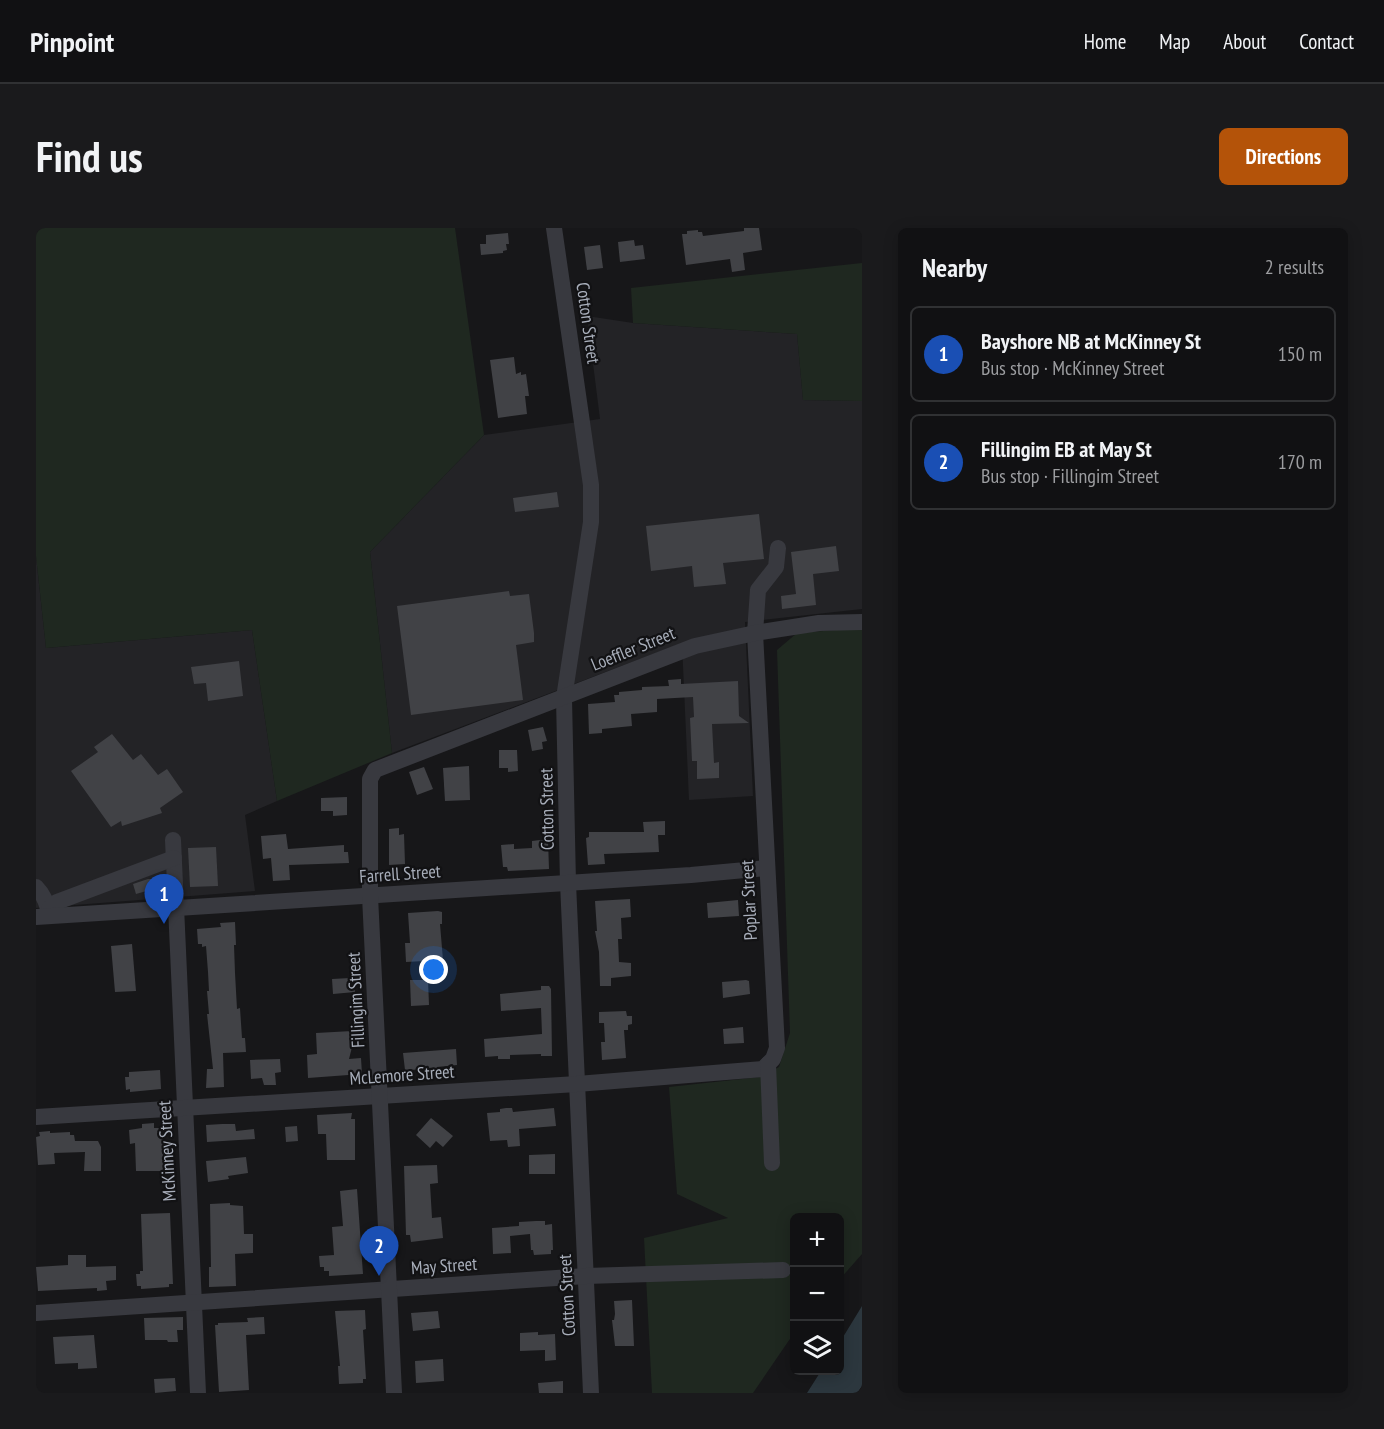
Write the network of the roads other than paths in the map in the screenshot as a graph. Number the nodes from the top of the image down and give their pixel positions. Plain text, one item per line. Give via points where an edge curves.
1 (554, 228) edge
2 (778, 548) dead end
3 (862, 622) edge
4 (755, 633) junction
5 (564, 698) junction
6 (428, 750) joint
7 (173, 840) dead end
8 (174, 858) junction
9 (767, 868) junction
10 (568, 883) junction
11 (36, 887) edge
12 (370, 896) junction
13 (176, 908) junction
14 (44, 914) edge
15 (768, 1064) junction
16 (577, 1084) junction
17 (380, 1096) junction
18 (185, 1108) junction
19 (36, 1117) edge
20 (772, 1162) dead end
21 (783, 1270) dead end
22 (586, 1276) junction
23 (389, 1289) junction
24 (194, 1302) junction
25 (36, 1313) edge
26 (198, 1393) edge
27 (394, 1393) edge
28 (591, 1393) edge

1 - 5 street, Cotton Street via 591,485 591,522
2 - 4 street, Poplar Street via 776,567 758,590
3 - 4 street, Loeffler Street via 819,622
4 - 5 street, Loeffler Street via 694,646
4 - 9 street, Poplar Street
5 - 6 street, Loeffler Street
5 - 10 street, Cotton Street
6 - 12 street, Fillingim Street via 375,770 370,778
7 - 8 street, McKinney Street
8 - 13 street, McKinney Street
8 - 14 street via 57,902
9 - 10 street, Farrell Street
9 - 15 street, Poplar Street via 777,1048
10 - 12 street, Farrell Street
10 - 16 street, Cotton Street
11 - 14 street via 42,893
12 - 13 street, Farrell Street
12 - 17 street, Fillingim Street
13 - 14 street, Farrell Street
13 - 18 street, McKinney Street
15 - 16 street, McLemore Street via 763,1069
15 - 20 street, Poplar Street
16 - 17 street, McLemore Street
16 - 22 street, Cotton Street
17 - 18 street, McLemore Street
17 - 23 street, Fillingim Street
18 - 19 street, McLemore Street
18 - 24 street, McKinney Street
21 - 22 street, May Street
22 - 23 street, May Street
22 - 28 street, Cotton Street
23 - 24 street, May Street
23 - 27 street, Fillingim Street
24 - 25 street, May Street
24 - 26 street, McKinney Street

